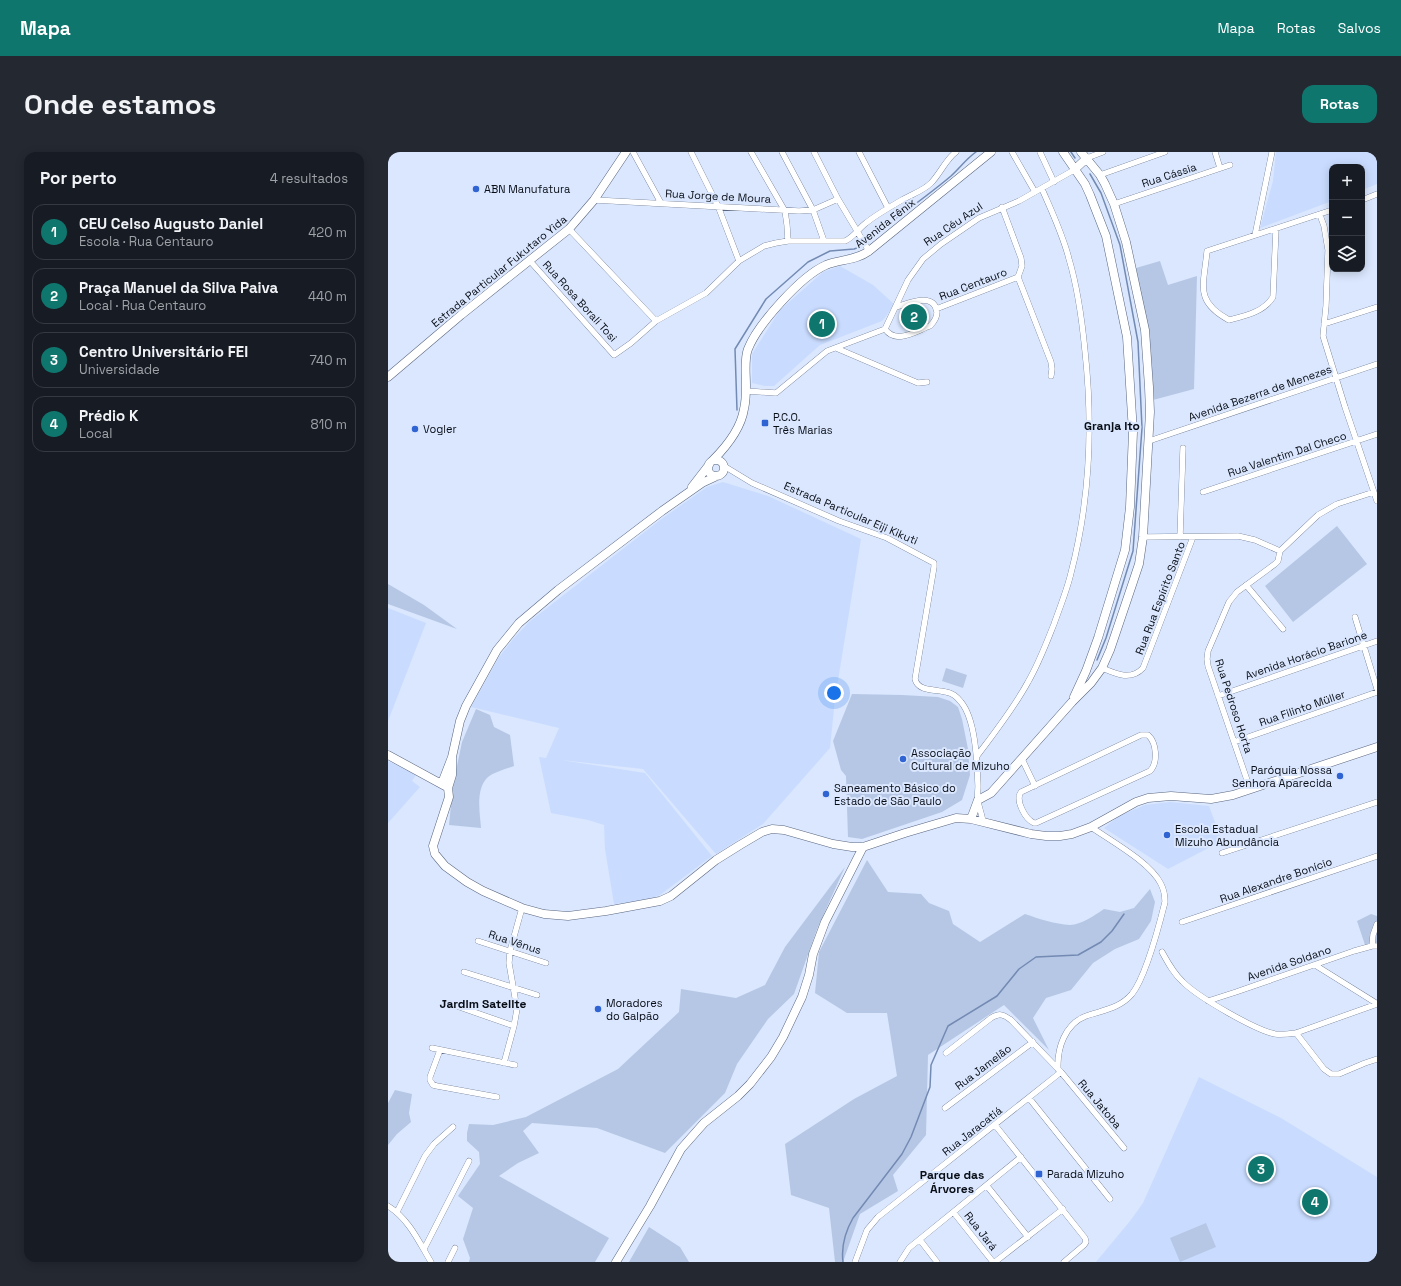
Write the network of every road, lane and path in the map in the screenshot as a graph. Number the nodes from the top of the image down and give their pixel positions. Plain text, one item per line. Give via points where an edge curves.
1 (626, 152) edge
2 (633, 152) edge
3 (691, 152) edge
4 (751, 152) edge
5 (782, 152) edge
6 (814, 152) edge
7 (859, 152) edge
8 (956, 152) edge
9 (991, 152) edge
10 (1012, 152) edge
11 (1040, 152) edge
12 (1063, 152) edge
13 (1103, 152) edge
14 (1162, 152) edge
15 (1215, 152) edge
16 (1272, 152) edge
17 (1084, 155) edge
18 (1230, 165) dead end
19 (1220, 168) junction
20 (1074, 170) junction
21 (1100, 175) junction
22 (1054, 182) junction
23 (1042, 189) junction
24 (1035, 192) junction
25 (1377, 194) edge
26 (838, 199) junction
27 (1365, 199) edge
28 (594, 200) junction
29 (661, 203) junction
30 (1114, 204) junction
31 (718, 206) junction
32 (1002, 207) junction
33 (888, 208) junction
34 (813, 210) junction
35 (785, 211) junction
36 (1329, 211) edge
37 (1320, 215) junction
38 (569, 229) junction
39 (1276, 229) junction
40 (858, 231) junction
41 (1255, 236) junction
42 (824, 241) junction
43 (788, 242) junction
44 (869, 251) junction
45 (530, 260) junction
46 (739, 261) junction
47 (1018, 278) junction
48 (896, 307) junction
49 (1377, 307) edge
50 (936, 309) junction
51 (656, 321) junction
52 (1324, 324) junction
53 (885, 329) junction
54 (846, 344) junction
55 (836, 348) junction
56 (853, 354) junction
57 (1377, 364) edge
58 (1051, 376) dead end
59 (388, 377) edge
60 (1336, 378) junction
61 (927, 382) dead end
62 (746, 391) junction
63 (1377, 434) edge
64 (1149, 441) junction
65 (1356, 441) junction
66 (723, 448) junction
67 (1183, 448) dead end
68 (711, 463) junction
69 (723, 464) junction
70 (717, 476) junction
71 (1204, 492) dead end
72 (1374, 492) junction
73 (684, 495) junction
74 (1377, 501) edge
75 (1180, 537) junction
76 (1194, 537) junction
77 (1144, 538) junction
78 (1280, 551) junction
79 (1246, 585) junction
80 (1355, 617) dead end
81 (1283, 629) dead end
82 (1377, 642) edge
83 (1364, 646) junction
84 (1091, 658) junction
85 (1102, 668) junction
86 (1377, 689) edge
87 (1377, 692) edge
88 (1218, 696) junction
89 (1072, 702) junction
90 (1234, 742) junction
91 (1377, 747) edge
92 (388, 755) edge
93 (977, 756) junction
94 (1022, 759) junction
95 (445, 785) junction
96 (1035, 786) junction
97 (1249, 790) junction
98 (978, 800) junction
99 (1377, 802) edge
100 (971, 819) junction
101 (983, 822) junction
102 (1090, 827) junction
103 (863, 847) junction
104 (1222, 853) dead end
105 (1377, 856) edge
106 (522, 908) junction
107 (1182, 922) dead end
108 (1377, 924) edge
109 (478, 941) dead end
110 (1375, 946) edge
111 (510, 951) junction
112 (1162, 952) dead end
113 (546, 963) dead end
114 (1315, 965) junction
115 (464, 972) dead end
116 (513, 987) junction
117 (537, 995) dead end
118 (1208, 1001) junction
119 (448, 1003) dead end
120 (1376, 1004) edge
121 (514, 1026) junction
122 (1296, 1033) junction
123 (1033, 1042) junction
124 (432, 1048) dead end
125 (440, 1050) junction
126 (946, 1054) dead end
127 (1377, 1060) edge
128 (504, 1063) junction
129 (515, 1065) dead end
130 (1060, 1070) junction
131 (497, 1097) dead end
132 (1029, 1098) junction
133 (945, 1108) dead end
134 (995, 1125) junction
135 (453, 1127) dead end
136 (1124, 1148) dead end
137 (1021, 1157) junction
138 (469, 1161) dead end
139 (987, 1186) junction
140 (1110, 1199) dead end
141 (388, 1206) edge
142 (1062, 1209) junction
143 (397, 1212) junction
144 (954, 1212) junction
145 (1028, 1237) junction
146 (920, 1240) junction
147 (455, 1248) dead end
148 (424, 1249) junction
149 (431, 1262) edge
150 (448, 1262) edge
151 (616, 1262) edge
152 (855, 1262) edge
153 (900, 1262) edge
154 (937, 1262) edge
155 (994, 1262) edge
156 (1064, 1262) edge

1 - 28 street, Estrada Particular Fukutaro Yida
2 - 29 street
3 - 31 street
4 - 35 street
5 - 34 street
6 - 26 street
7 - 33 street
8 - 33 street via 929,185
9 - 44 street, Avenida Fênix
10 - 24 street
11 - 22 street
12 - 20 street
13 - 17 street
14 - 21 street
15 - 19 street
16 - 41 street
17 - 20 street, Rua Céu Azul
17 - 21 street
18 - 19 street, Rua Cássia
19 - 30 street, Rua Cássia
20 - 22 street, Rua Céu Azul
20 - 84 street via 1090,195 1106,236 1127,337 1133,419 1132,478 1125,550
21 - 30 street
22 - 23 street, Rua Céu Azul
23 - 24 street, Rua Céu Azul
23 - 93 street via 1070,260 1083,329 1089,385 1089,464 1071,574 1047,642 1015,705
24 - 32 street, Rua Céu Azul
25 - 27 street
26 - 34 street, Rua Jorge de Moura
26 - 40 street
28 - 29 street, Rua Jorge de Moura
28 - 38 street, Estrada Particular Fukutaro Yida
29 - 31 street, Rua Jorge de Moura
30 - 64 street via 1126,242 1144,330 1149,387
31 - 35 street, Rua Jorge de Moura
31 - 46 street
32 - 47 street via 1021,258 1022,266
32 - 48 street, Rua Céu Azul via 979,218 923,259 908,280
33 - 40 street via 866,222
34 - 35 street, Rua Jorge de Moura
34 - 42 street
35 - 43 street
36 - 37 street
37 - 39 street
37 - 52 street via 1328,250
38 - 45 street, Estrada Particular Fukutaro Yida
38 - 51 street
39 - 41 street
39 - 41 street via 1273,297 1267,306 1229,320 1210,307 1204,296 1207,251
40 - 42 street via 845,241
40 - 44 street
42 - 43 street
43 - 46 street via 764,246
44 - 62 street, Avenida Fênix via 858,258 826,265 802,282 777,306 748,350
45 - 51 street, Rua Rosa Borali Tosi via 614,355
45 - 59 street, Estrada Particular Fukutaro Yida
46 - 51 street via 706,293
47 - 50 street, Rua Centauro
47 - 58 street via 1051,362
48 - 50 street, Rua Centauro via 924,300 931,302
48 - 53 street, Rua Céu Azul
49 - 52 street
50 - 53 street, Rua Centauro via 936,319 930,326 901,337 892,336
52 - 60 street via 1324,342
53 - 54 street
54 - 55 street
54 - 56 street
55 - 56 street
55 - 62 street via 823,353 774,394
56 - 61 street via 918,383
57 - 60 street, Avenida Bezerra de Menezes
60 - 64 street, Avenida Bezerra de Menezes
60 - 65 street
62 - 66 street, Avenida Fênix via 745,408 738,428
63 - 65 street, Rua Valentim Dal Checo
64 - 77 street
65 - 71 street, Rua Valentim Dal Checo
65 - 72 street
66 - 68 street, Avenida Fênix
66 - 69 street
67 - 75 street
68 - 69 street via 717,460
68 - 70 street via 710,472
68 - 73 street
69 - 70 street via 723,472
69 - 93 street, Estrada Particular Eiji Kikuti via 752,483 839,521 887,538 934,563 915,679 921,688 948,692 961,702 969,717
70 - 73 street
72 - 74 street
72 - 78 street, Rua Pedroso Horta via 1326,509
73 - 95 street via 558,590 519,623 497,650 466,706
75 - 76 street
75 - 77 street
76 - 78 street via 1238,536
76 - 85 street, Rua Rua Espírito Santo via 1144,666 1130,676
77 - 85 street via 1139,564
78 - 79 street, Rua Pedroso Horta via 1278,561
79 - 81 street
79 - 88 street, Rua Pedroso Horta via 1229,602 1208,651 1208,666
80 - 83 street
82 - 83 street, Avenida Horácio Barione
83 - 86 street
83 - 88 street, Avenida Horácio Barione
84 - 85 street via 1092,666
84 - 89 street
85 - 89 street
87 - 90 street, Rua Filinto Müller
88 - 90 street, Rua Pedroso Horta
89 - 94 street
90 - 97 street, Rua Pedroso Horta
91 - 97 street
92 - 95 street
93 - 98 street
94 - 96 street
94 - 98 street via 991,793
95 - 106 street via 449,793 448,804 433,846 439,861 467,882
96 - 96 street via 1141,736 1146,735 1152,739 1155,757 1154,767 1150,771 1034,823 1028,820 1018,796
97 - 102 street via 1211,799 1171,796 1148,798
98 - 100 street
98 - 101 street
99 - 104 street
100 - 101 street
100 - 103 street via 948,820
101 - 102 street via 1046,836 1072,834
102 - 130 street via 1151,870 1162,885 1165,902 1148,959 1131,995 1118,1005 1087,1016 1070,1028 1058,1056
103 - 106 street via 833,844 772,829 740,844 671,896 660,901 568,916 544,914
103 - 151 street via 825,922 813,954 802,997 782,1037 750,1084 704,1123 681,1149
105 - 107 street, Rua Alexandre Bonício
106 - 111 street
108 - 110 street via 1373,935
109 - 111 street, Rua Vênus
110 - 114 street, Avenida Soldano
111 - 113 street, Rua Vênus
111 - 116 street
112 - 118 street via 1183,982
114 - 118 street, Avenida Soldano
114 - 120 street
115 - 116 street
116 - 117 street
116 - 121 street via 517,1009
118 - 122 street via 1274,1034
119 - 121 street
120 - 122 street
121 - 128 street
122 - 127 street via 1331,1074 1339,1074
123 - 126 street, Rua Jatoba via 1006,1017 996,1015
123 - 130 street, Rua Jatoba
123 - 133 street, Rua Jamelão
124 - 125 street
125 - 128 street
125 - 131 street via 430,1077 433,1084
128 - 129 street
130 - 132 street, Rua Jaracatiá
130 - 136 street, Rua Jatoba
132 - 134 street, Rua Jaracatiá
132 - 140 street
134 - 137 street
134 - 152 street, Rua Jaracatiá via 872,1222
135 - 143 street via 425,1156
137 - 139 street
137 - 142 street
138 - 148 street
139 - 144 street
139 - 145 street
141 - 143 street
142 - 145 street
142 - 156 street via 1086,1241
143 - 148 street
144 - 146 street
144 - 155 street, Rua Jará
145 - 155 street
146 - 153 street via 910,1248
146 - 154 street
147 - 150 street
148 - 149 street

